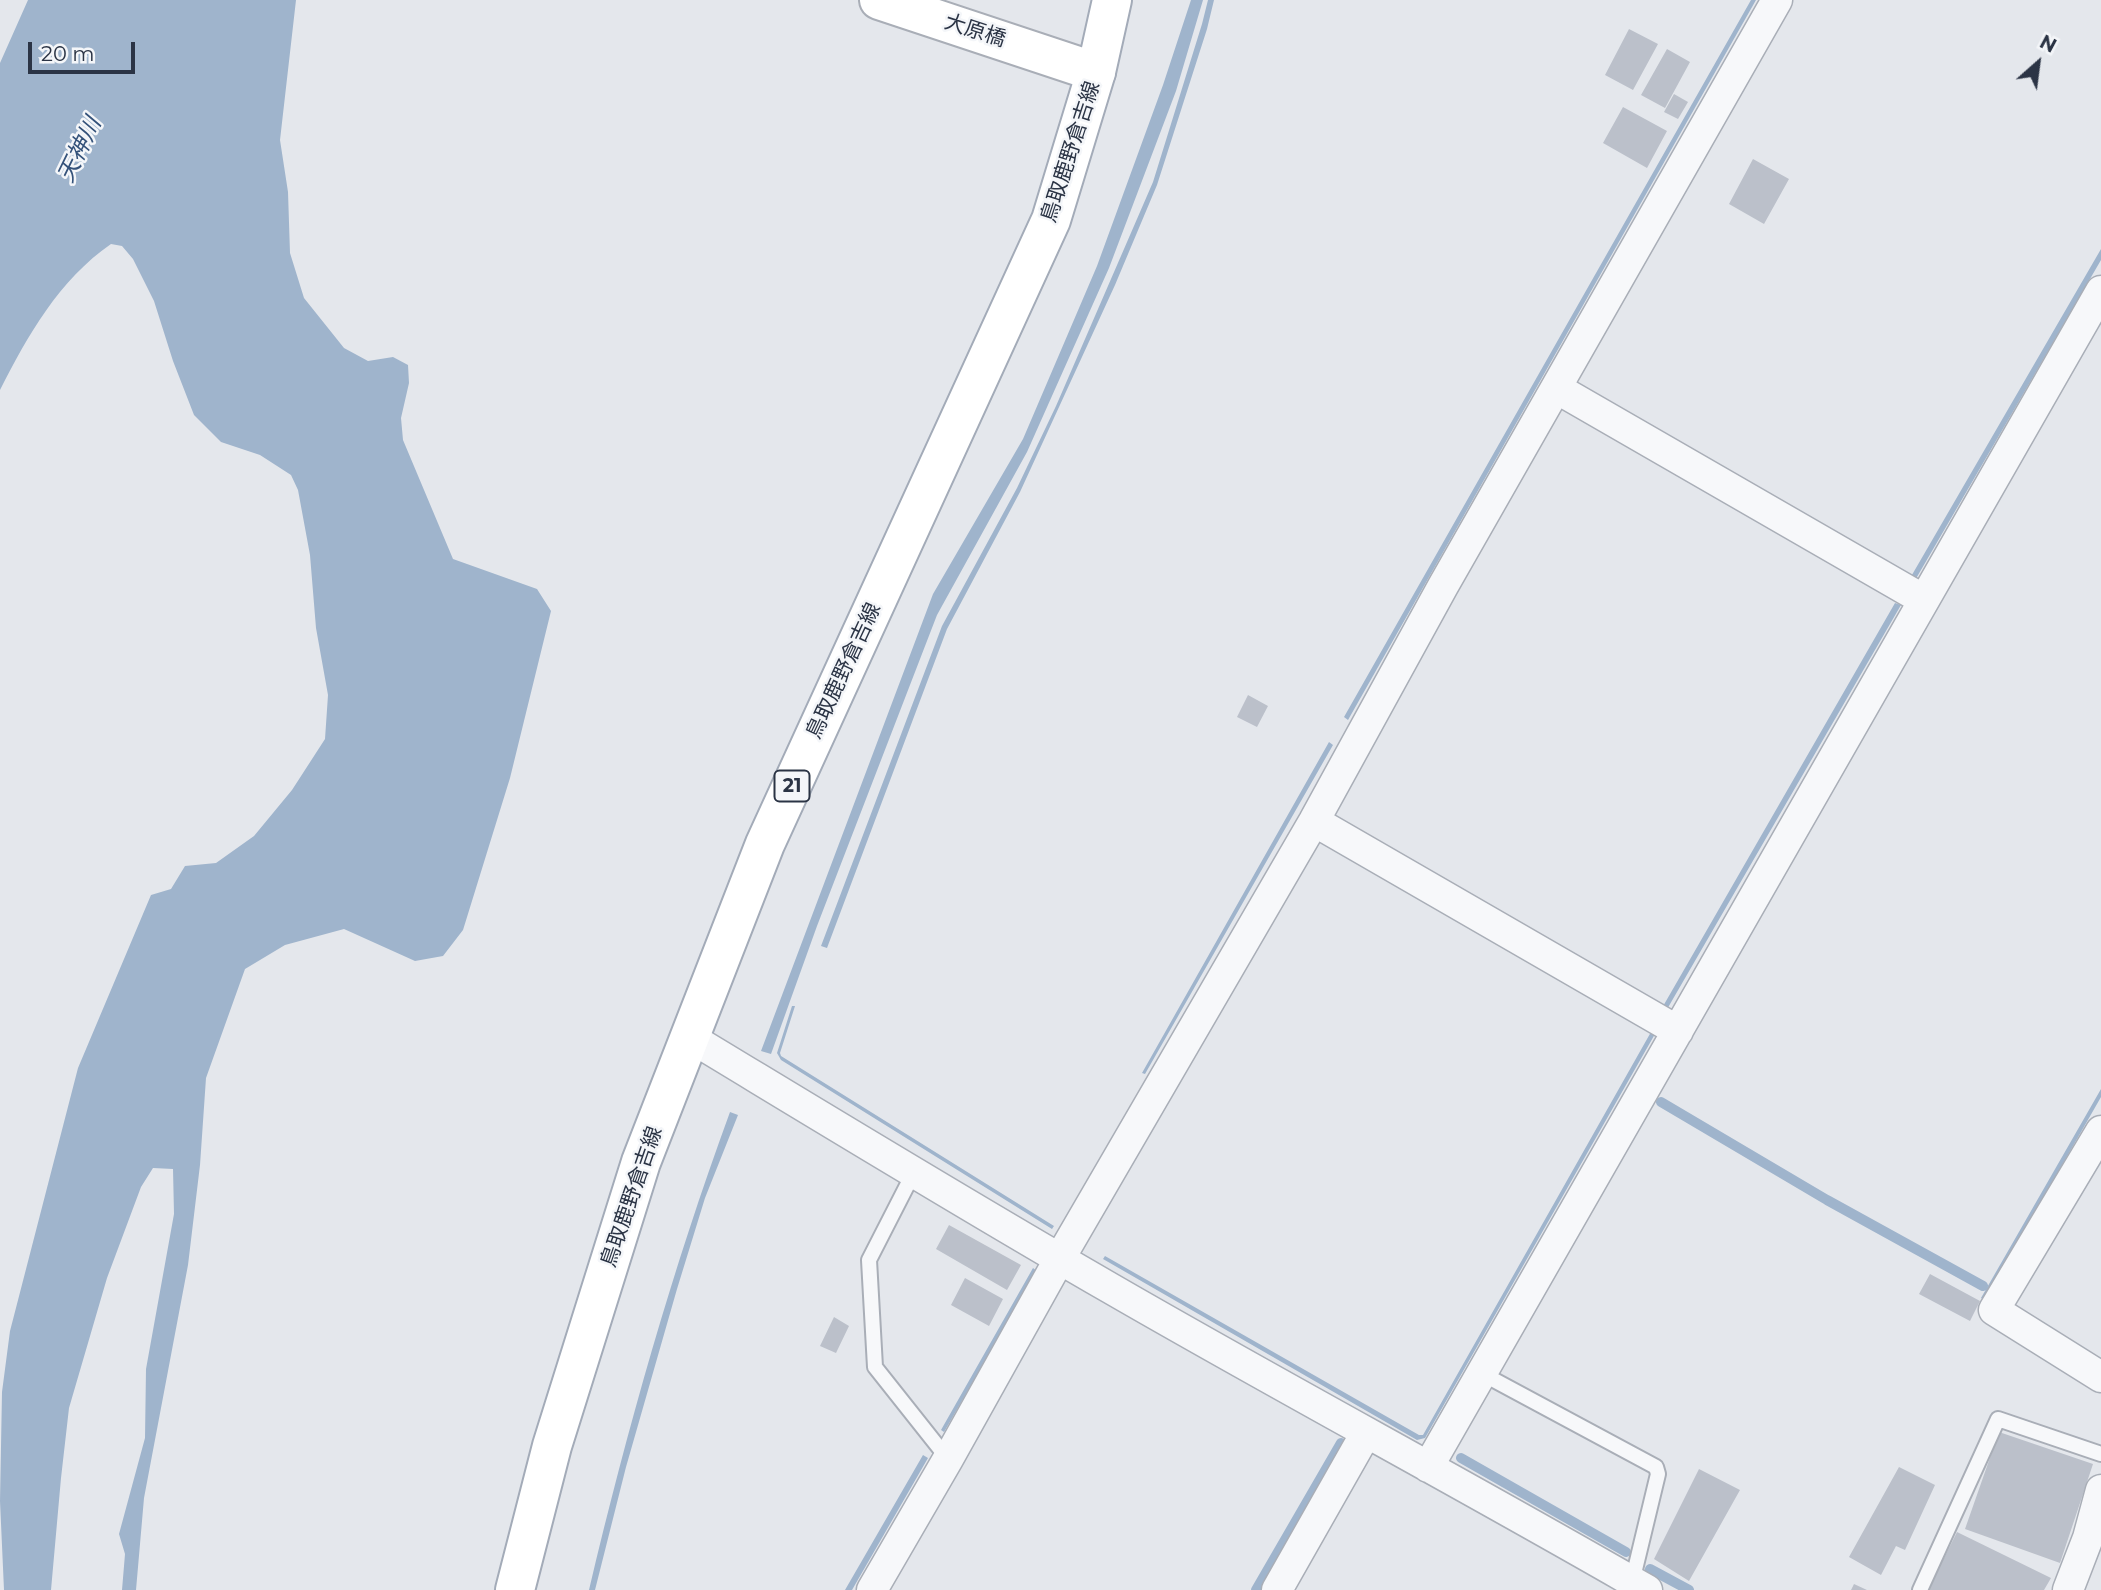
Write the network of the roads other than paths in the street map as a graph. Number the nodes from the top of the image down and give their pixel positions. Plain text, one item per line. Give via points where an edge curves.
1 (879, 0) edge
2 (1112, 0) edge
3 (1777, 0) edge
4 (1096, 72) junction
5 (2101, 291) edge
6 (1556, 388) junction
7 (1924, 600) junction
8 (1314, 821) junction
9 (1678, 1031) junction
10 (691, 1038) junction
11 (2101, 1130) edge
12 (914, 1172) junction
13 (1059, 1258) junction
14 (1481, 1373) junction
15 (2101, 1377) edge
16 (1366, 1433) junction
17 (2101, 1454) edge
18 (948, 1459) junction
19 (1428, 1468) junction
20 (2101, 1490) edge
21 (1640, 1586) edge
22 (515, 1590) edge
23 (872, 1590) edge
24 (1276, 1590) edge
25 (1920, 1590) edge
26 (2068, 1590) edge

1 - 4 main road, 大原橋
2 - 4 main road, 鳥取鹿野倉吉線 / 21
3 - 6 street
4 - 10 main road, 鳥取鹿野倉吉線 / 21 via 1051,220 765,844
5 - 7 street
6 - 7 street
6 - 8 street
7 - 9 street
8 - 9 street
8 - 13 street
9 - 14 street
10 - 12 street
10 - 22 main road, 鳥取鹿野倉吉線 / 21 via 637,1175 552,1446
11 - 15 street via 1994,1310
12 - 13 street
12 - 18 lane via 869,1260 876,1367
13 - 16 street
13 - 18 street
14 - 19 street
14 - 21 lane via 1656,1467
16 - 19 street
16 - 24 street
17 - 25 lane via 1998,1419
18 - 23 street
19 - 21 street
20 - 26 street

